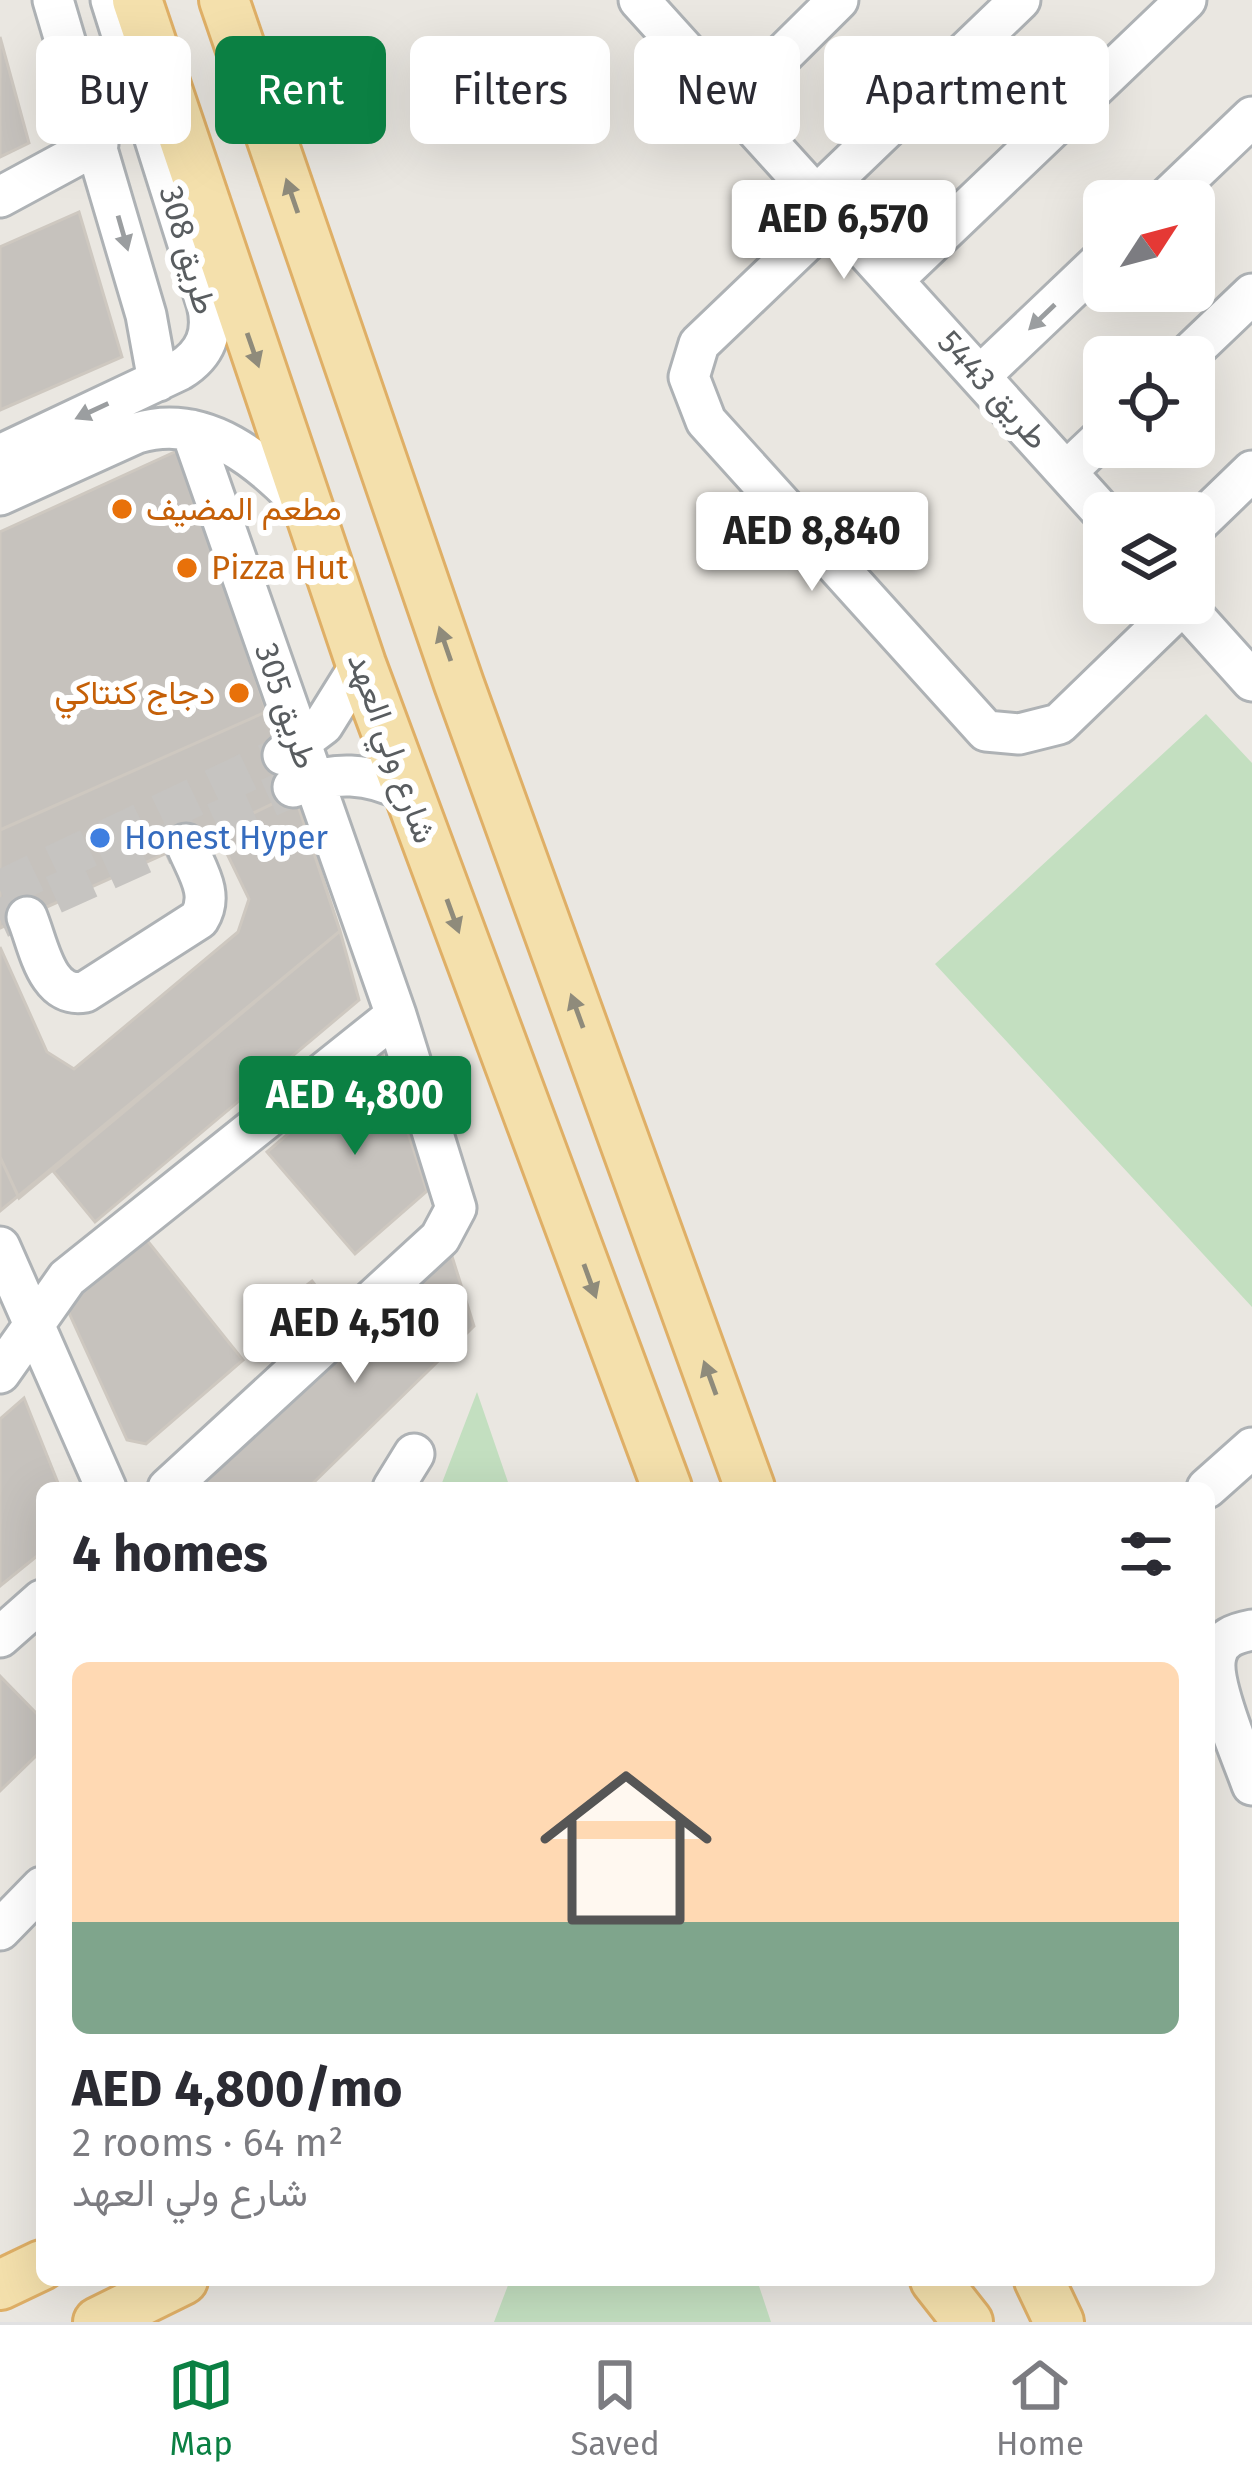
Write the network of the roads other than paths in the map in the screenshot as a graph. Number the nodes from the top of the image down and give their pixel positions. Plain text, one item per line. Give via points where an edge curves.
1 (53, 0) edge
2 (111, 0) edge
3 (137, 0) edge
4 (224, 0) edge
5 (640, 0) edge
6 (838, 0) edge
7 (1020, 0) edge
8 (1186, 0) edge
9 (64, 36) edge
10 (673, 36) edge
11 (800, 38) edge
12 (1252, 117) edge
13 (98, 144) joint
14 (770, 144) edge
15 (1186, 180) edge
16 (0, 197) edge
17 (825, 206) junction
18 (1083, 278) edge
19 (893, 280) junction
20 (1252, 294) edge
21 (1208, 336) edge
22 (980, 376) junction
23 (158, 380) junction
24 (191, 430) junction
25 (0, 454) edge
26 (1083, 456) edge
27 (1067, 471) junction
28 (1085, 492) edge
29 (1244, 494) edge
30 (0, 495) edge
31 (308, 511) junction
32 (1215, 513) edge
33 (1161, 624) edge
34 (1202, 624) edge
35 (361, 664) junction
36 (1252, 681) edge
37 (297, 767) junction
38 (407, 792) junction
39 (186, 844) dead end
40 (27, 917) dead end
41 (396, 1015) junction
42 (0, 1247) edge
43 (36, 1328) junction
44 (0, 1373) edge
45 (1252, 1448) edge
46 (414, 1454) dead end
47 (103, 1482) edge
48 (175, 1482) edge
49 (397, 1482) edge
50 (665, 1482) edge
51 (748, 1482) edge
52 (1214, 1482) edge
53 (36, 1605) edge
54 (1252, 1630) edge
55 (0, 1637) edge
56 (1252, 1785) edge
57 (36, 1893) edge
58 (0, 1930) edge
59 (36, 2268) edge
60 (0, 2285) edge
61 (171, 2286) edge
62 (940, 2286) edge
63 (1043, 2286) edge
64 (98, 2322) edge
65 (968, 2322) edge
66 (1059, 2322) edge

1 - 9 street
2 - 23 street, طريق 308 via 211,318 200,354
3 -> 31 main road, شارع ولي العهد
51 -> 4 main road via 459,684
5 - 10 street, طريق 5443
6 - 11 street
7 - 17 street
8 - 19 street
12 - 15 street
13 - 16 street
13 -> 23 street
14 - 17 street, طريق 5443
17 - 19 street, طريق 5443
17 - 33 street via 699,344 689,377 706,421 986,731 1019,734 1059,724
18 -> 22 street
19 - 22 street, طريق 5443
20 - 21 street
22 - 27 street, طريق 5443
23 -> 25 street, طريق 308
24 - 30 street via 137,433
24 - 31 street via 252,458
24 - 37 street, طريق 305
26 - 27 street
27 - 28 street, طريق 5443
29 - 32 street
31 - 35 main road, شارع ولي العهد
34 - 36 street
35 - 37 street
35 - 38 main road, شارع ولي العهد
37 - 38 street via 368,776
37 - 41 street, طريق 305
38 -> 50 main road, شارع ولي العهد
39 - 40 street via 206,891 205,910 86,992 65,992 52,981
41 - 43 street via 67,1278
41 - 48 street, طريق 305 via 453,1185 448,1228
42 - 43 street
43 - 44 street
43 - 47 street
45 - 52 street
46 - 49 street
53 - 55 street
54 - 56 street via 1228,1636 1215,1672
57 - 58 street
59 - 60 main road
61 - 64 main road
62 - 65 main road
63 - 66 main road

